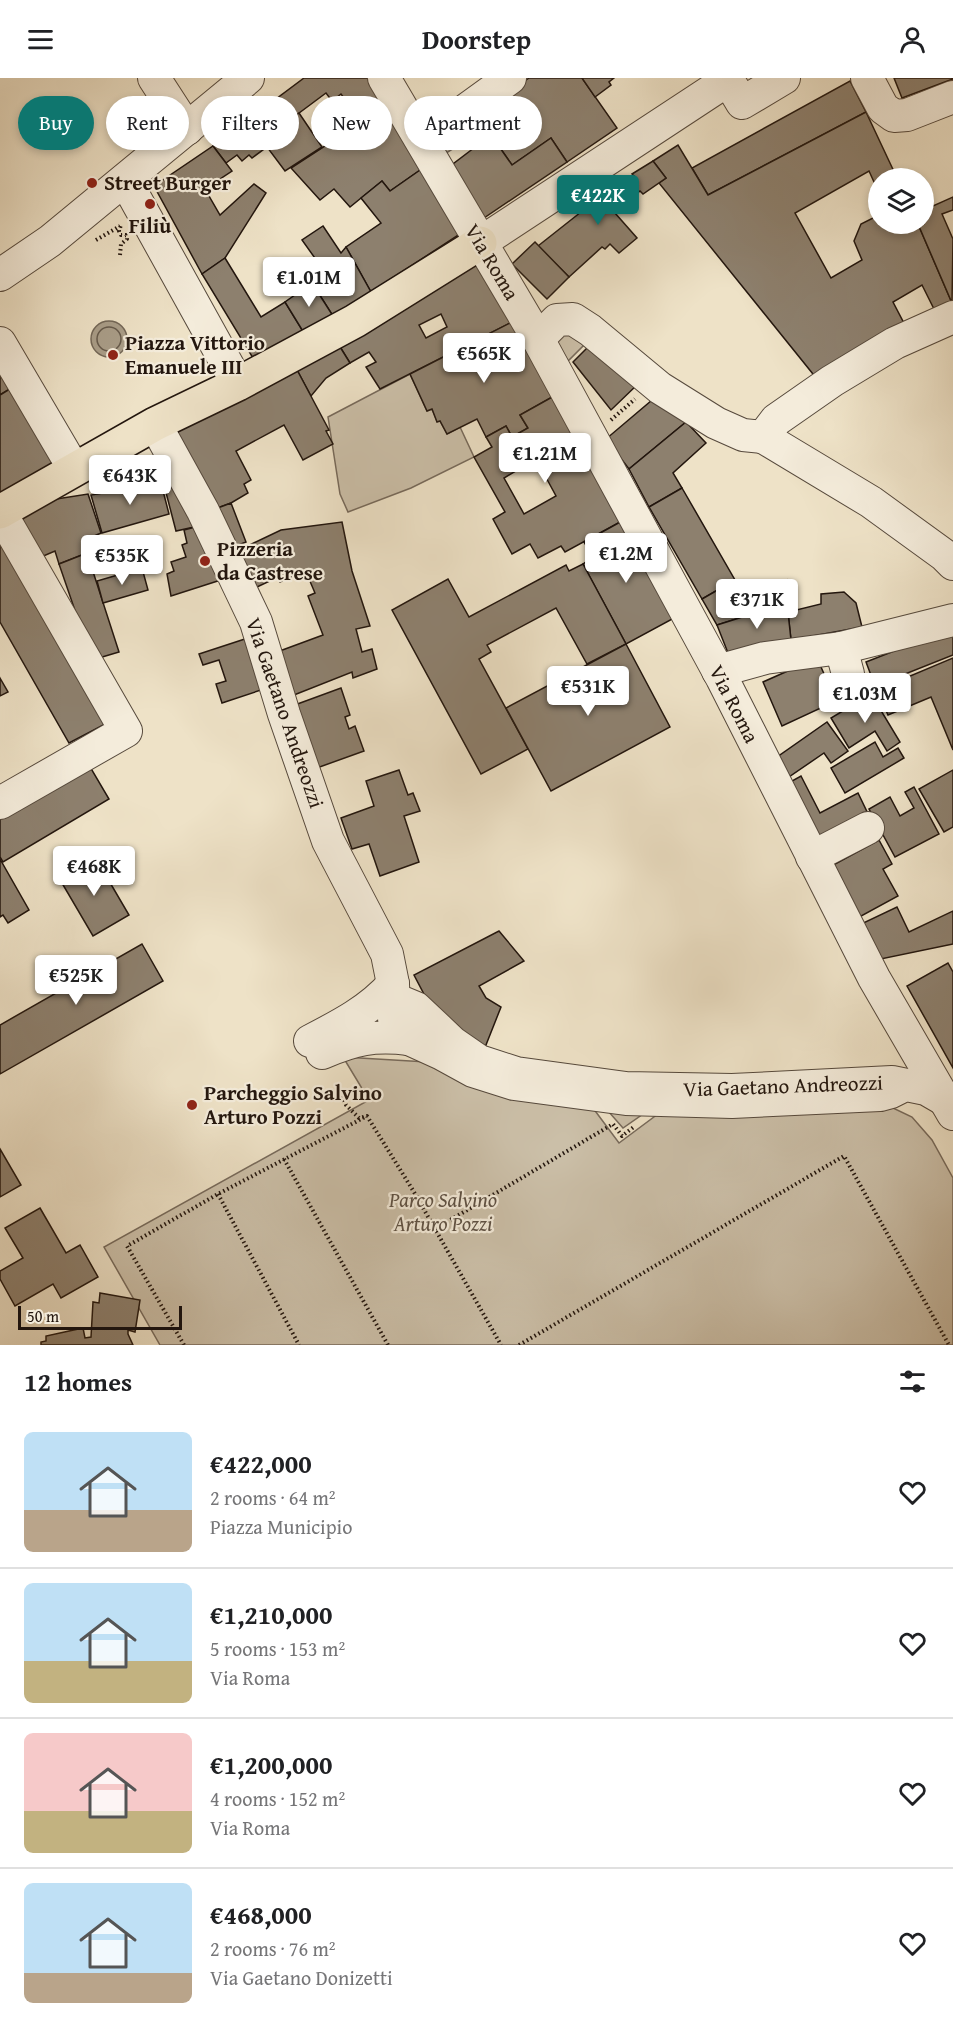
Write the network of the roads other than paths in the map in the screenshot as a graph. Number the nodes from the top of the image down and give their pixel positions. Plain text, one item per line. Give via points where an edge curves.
1 (154, 78) edge
2 (248, 78) edge
3 (384, 78) edge
4 (510, 78) edge
5 (784, 78) edge
6 (867, 78) edge
7 (727, 79) edge
8 (166, 96) edge
9 (485, 96) edge
10 (953, 97) edge
11 (404, 110) edge
12 (189, 127) edge
13 (161, 150) edge
14 (428, 150) edge
15 (124, 180) junction
16 (480, 243) junction
17 (0, 275) edge
18 (953, 317) edge
19 (538, 339) junction
20 (0, 344) edge
21 (238, 384) junction
22 (155, 424) junction
23 (769, 428) junction
24 (74, 470) junction
25 (0, 512) edge
26 (953, 564) edge
27 (953, 620) edge
28 (718, 671) junction
29 (0, 803) edge
30 (868, 828) dead end
31 (812, 857) junction
32 (393, 996) junction
33 (409, 1039) junction
34 (447, 1048) junction
35 (903, 1086) junction
36 (949, 1107) edge

1 - 8 street
2 - 12 street
3 - 11 street, Via Roma
4 - 9 street
5 - 7 street via 742,104
6 - 10 street via 884,108 894,116
7 - 16 street
13 - 15 street
14 - 16 street, Via Roma
15 - 17 street via 50,241
15 - 21 street
16 - 19 street, Via Roma
16 - 21 main road via 355,321
18 - 23 street via 895,343 832,381
19 - 23 street via 557,320 573,319 654,383 716,423 742,435
19 - 28 street, Via Roma
20 - 24 street
21 - 22 main road
22 - 24 main road
22 - 32 street, Via Gaetano Andreozzi via 203,511 256,622 328,841 387,954
23 - 26 street
24 - 25 main road
25 - 29 street via 126,731
27 - 28 street via 845,661 765,658
28 - 31 street, Via Roma
30 - 31 street
31 - 36 street, Via Roma via 874,978
32 - 33 street, Via Gaetano Andreozzi via 394,1019
32 - 33 street via 380,999 314,1047 362,1038
32 - 34 street via 416,1008
33 - 34 street
34 - 35 street, Via Gaetano Andreozzi via 516,1073 626,1088 732,1090 879,1082
34 - 35 street, Via Gaetano Andreozzi via 473,1071 514,1084 626,1099 732,1102 880,1095
35 - 36 street via 926,1089

